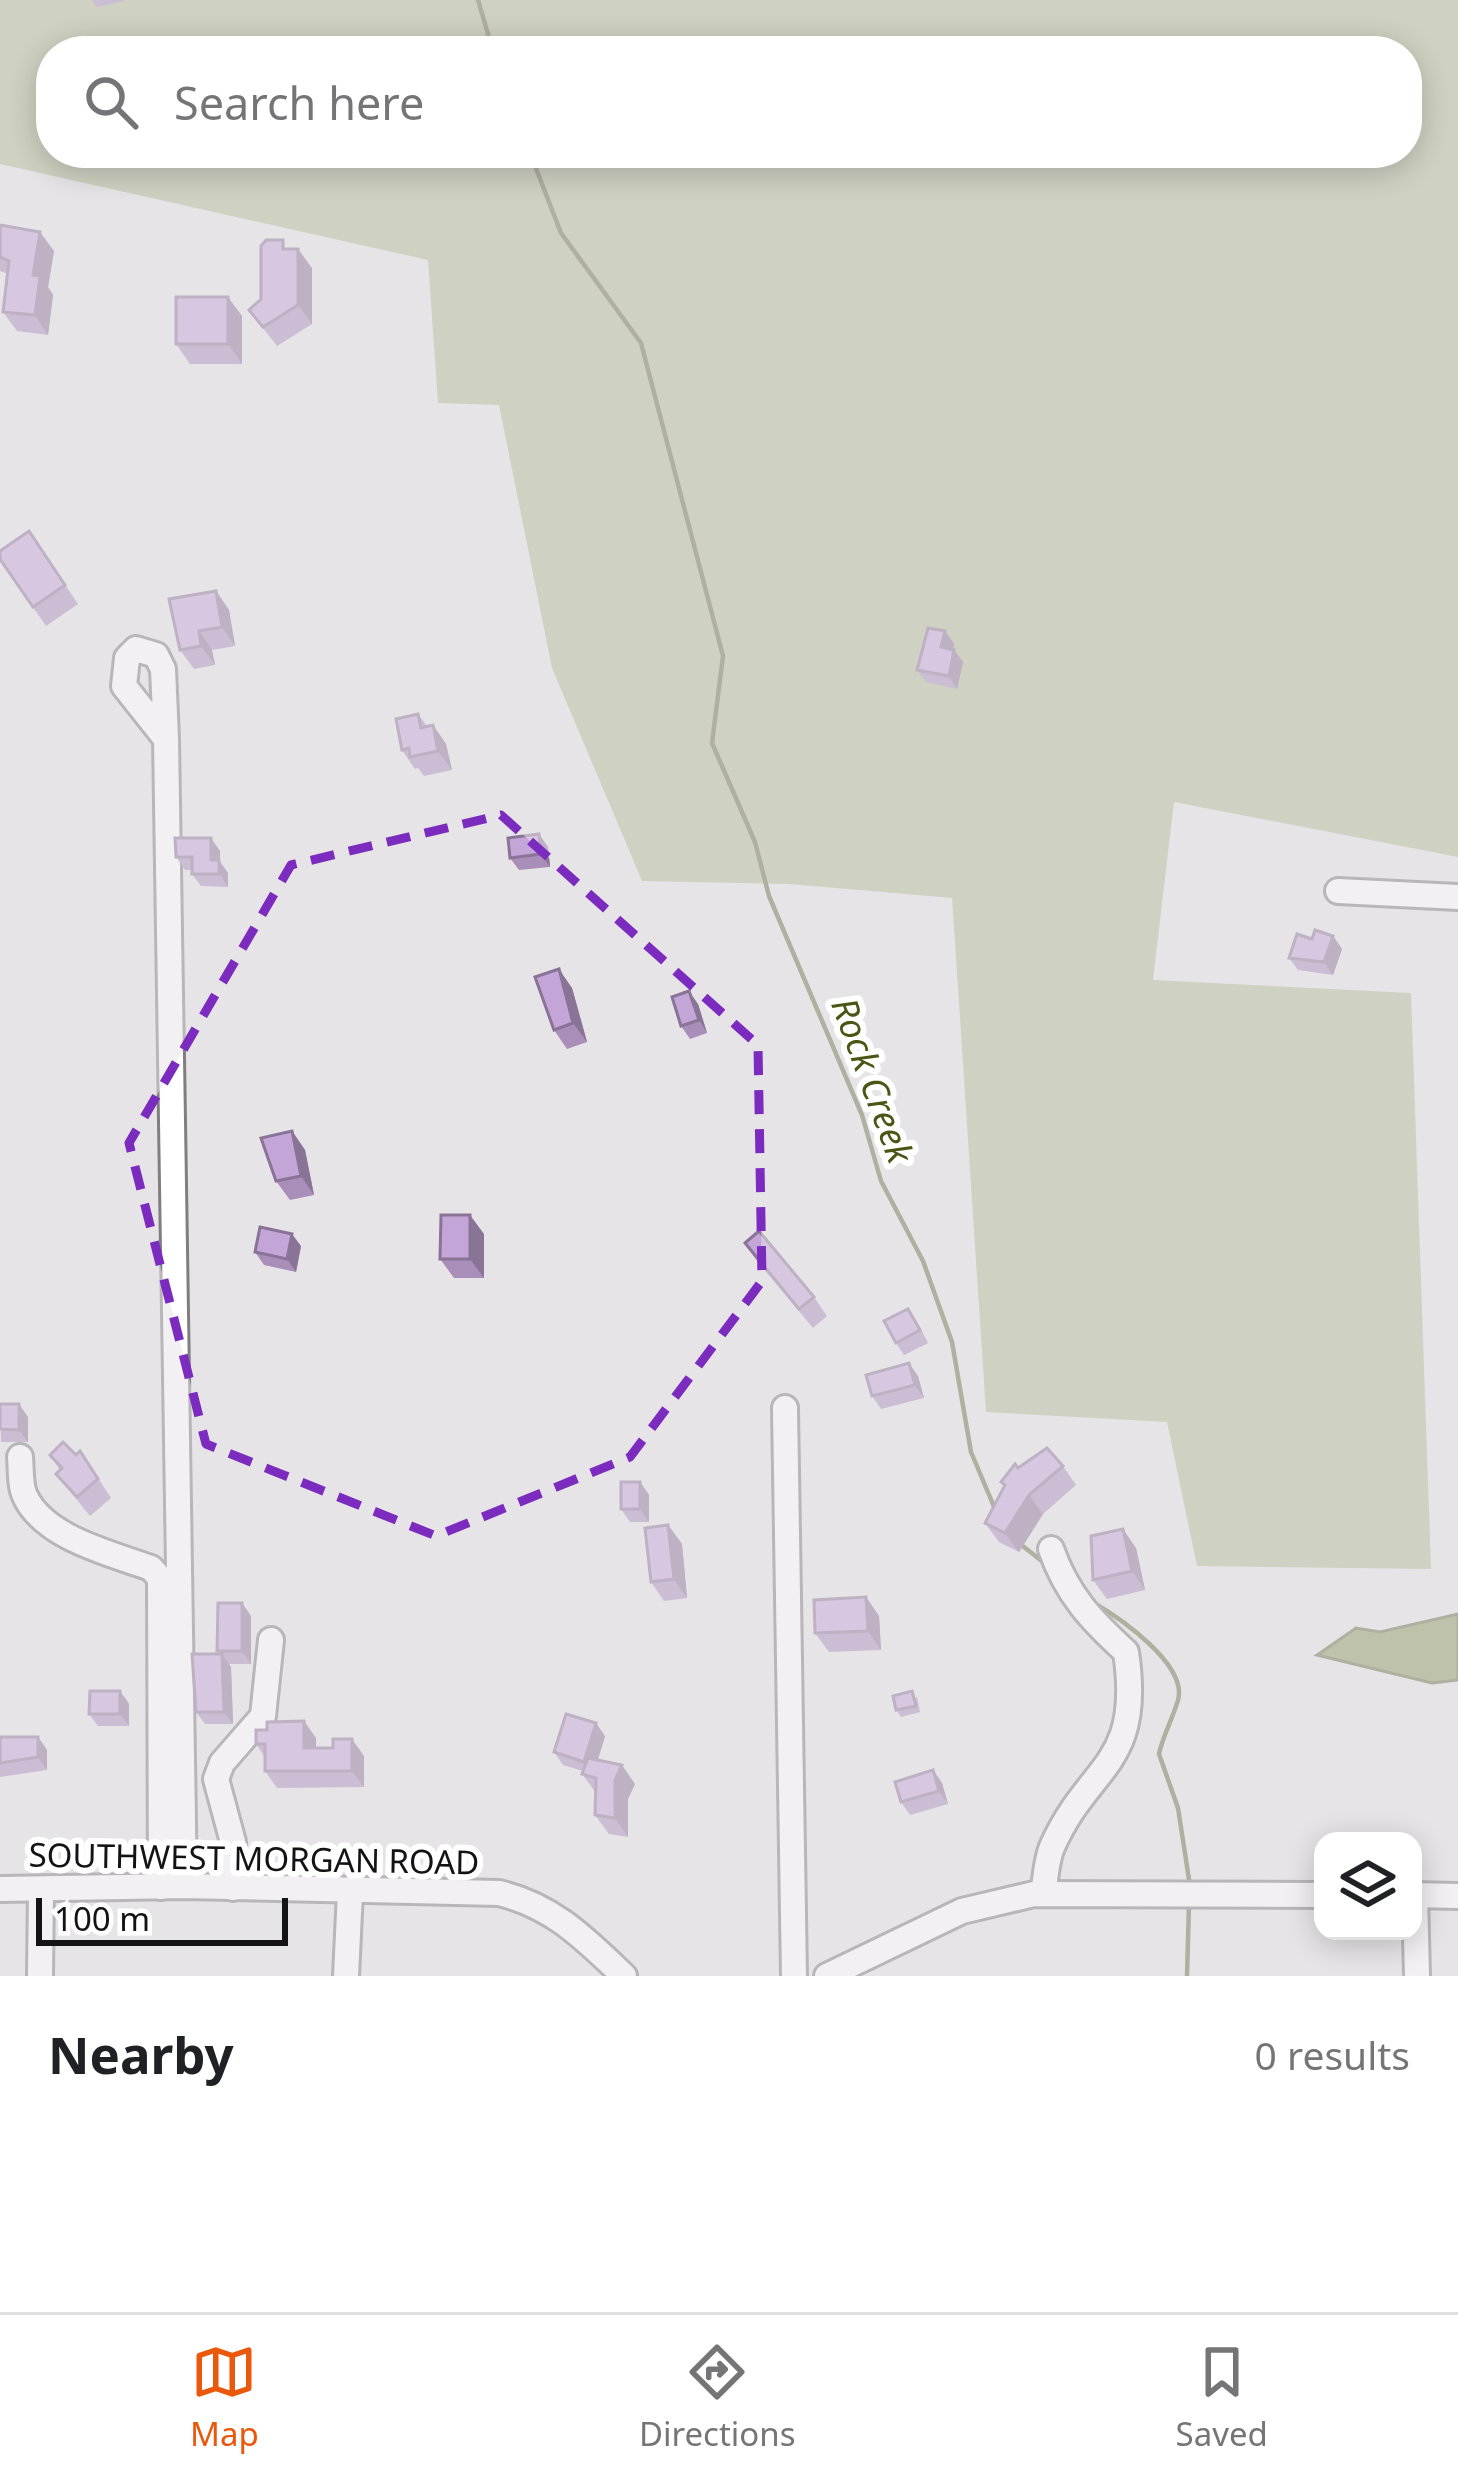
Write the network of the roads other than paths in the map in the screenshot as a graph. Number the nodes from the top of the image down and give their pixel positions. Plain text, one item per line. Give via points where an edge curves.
1 (166, 739) dead end
2 (1338, 891) dead end
3 (1458, 897) edge
4 (785, 1408) dead end
5 (20, 1457) dead end
6 (1052, 1549) dead end
7 (271, 1640) dead end
8 (172, 1886) junction
9 (233, 1888) junction
10 (0, 1889) edge
11 (41, 1889) junction
12 (350, 1892) junction
13 (1043, 1893) junction
14 (1314, 1894) edge
15 (1422, 1895) edge
16 (1458, 1896) edge
17 (1416, 1940) edge
18 (40, 1976) edge
19 (346, 1976) edge
20 (624, 1976) edge
21 (794, 1976) edge
22 (827, 1976) edge
23 (1417, 1976) edge

1 - 8 street
2 - 3 street
4 - 21 street
5 - 8 street via 25,1496 43,1516 160,1578
6 - 13 street via 1091,1622 1126,1652 1129,1696 1119,1748 1052,1847
7 - 9 street via 263,1716 217,1778 233,1842
8 - 9 street, SOUTHWEST MORGAN ROAD
8 - 11 street, SOUTHWEST MORGAN ROAD
9 - 12 street, SOUTHWEST MORGAN ROAD
10 - 11 street, SOUTHWEST MORGAN ROAD
11 - 18 street
12 - 19 street
12 - 20 street, SOUTHWEST MORGAN ROAD via 528,1900 570,1924
13 - 14 street
13 - 22 street via 962,1910
15 - 16 street
17 - 23 street

